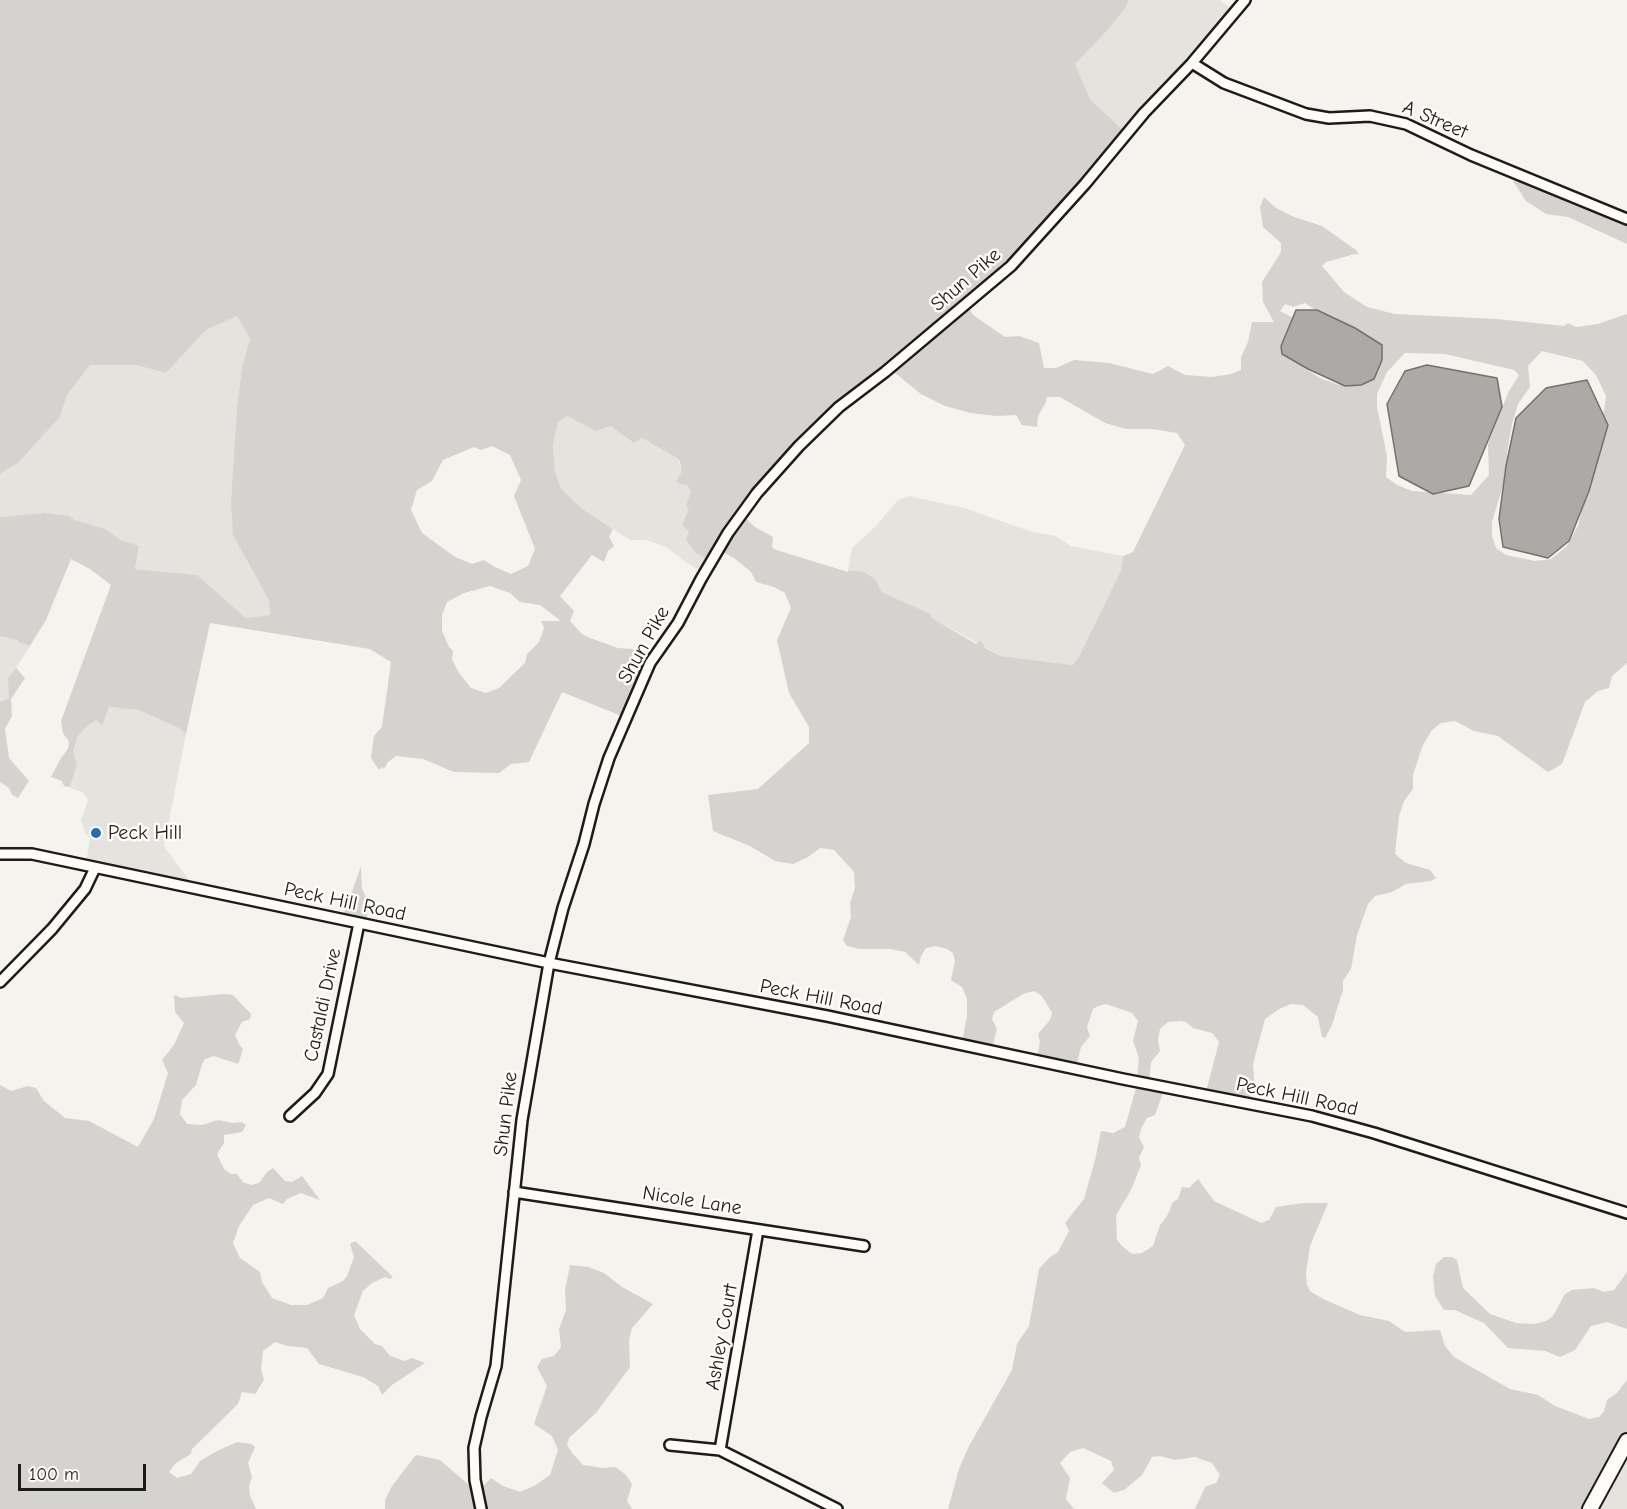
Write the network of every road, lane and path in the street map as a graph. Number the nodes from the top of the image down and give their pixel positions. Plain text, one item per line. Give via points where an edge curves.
1 (1245, 0) edge
2 (1192, 63) junction
3 (1627, 219) edge
4 (0, 854) edge
5 (95, 868) junction
6 (359, 923) junction
7 (549, 963) junction
8 (0, 982) edge
9 (290, 1116) dead end
10 (514, 1192) junction
11 (1627, 1213) edge
12 (758, 1230) junction
13 (864, 1246) dead end
14 (1627, 1441) edge
15 (670, 1445) dead end
16 (720, 1450) junction
17 (481, 1509) edge
18 (837, 1509) edge
19 (1590, 1509) edge

1 - 2 street, Shun Pike
2 - 3 street, A Street via 1224,83 1306,114 1329,118 1370,116 1406,124 1470,155
2 - 7 street, Shun Pike via 1011,266 839,407 757,493 728,533 678,623 650,663 609,758
4 - 5 street, Peck Hill Road via 32,854
5 - 6 street, Peck Hill Road
5 - 8 street via 85,889
6 - 7 street, Peck Hill Road
6 - 9 street, Castaldi Drive via 328,1074 315,1093
7 - 10 street, Shun Pike via 529,1071
7 - 11 street, Peck Hill Road via 1312,1116
10 - 12 street, Nicole Lane
10 - 17 street, Shun Pike via 496,1366 474,1448
12 - 13 street, Nicole Lane
12 - 16 street, Ashley Court
14 - 19 main road
15 - 16 street
16 - 18 street

